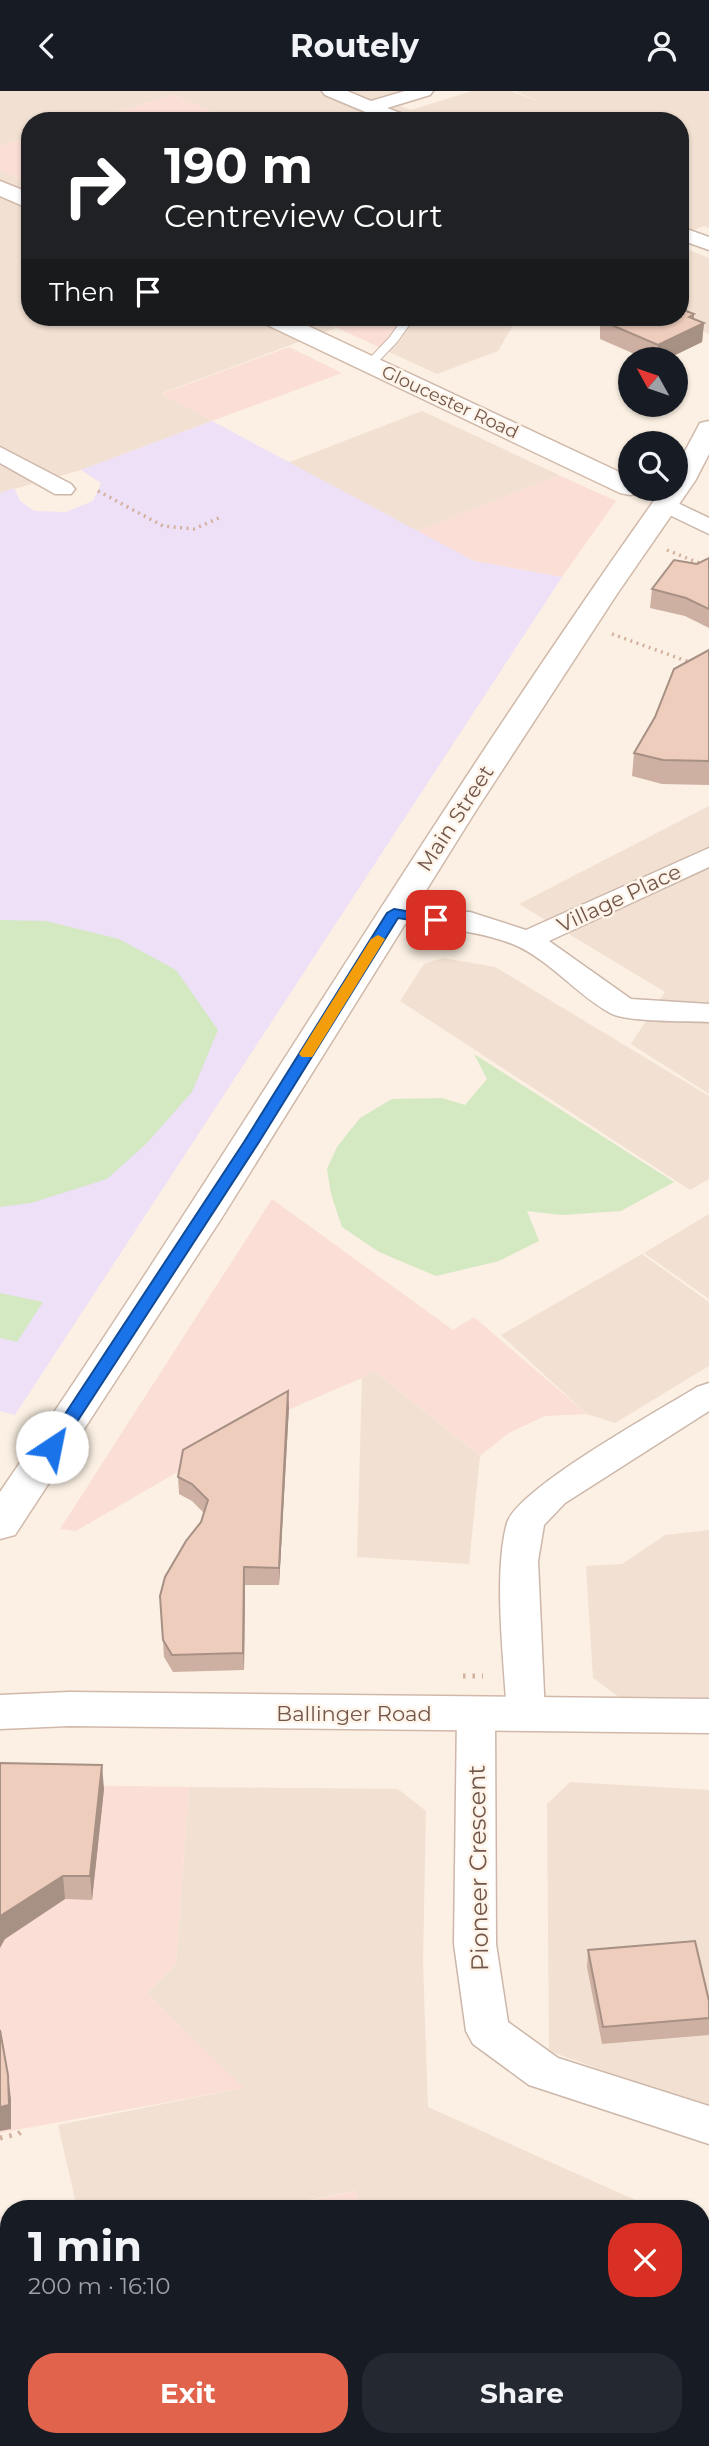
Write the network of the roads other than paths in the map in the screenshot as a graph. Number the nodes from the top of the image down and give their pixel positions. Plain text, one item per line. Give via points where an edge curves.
1 (331, 91) edge
2 (424, 91) edge
3 (370, 107) junction
4 (382, 112) edge
5 (0, 188) edge
6 (21, 198) edge
7 (689, 236) edge
8 (709, 244) edge
9 (289, 326) edge
10 (403, 326) edge
11 (370, 364) junction
12 (709, 429) edge
13 (0, 454) edge
14 (618, 482) edge
15 (63, 489) dead end
16 (659, 501) edge
17 (665, 504) junction
18 (709, 527) edge
19 (709, 856) edge
20 (394, 913) junction
21 (528, 940) junction
22 (709, 1013) edge
23 (709, 1395) edge
24 (0, 1524) edge
25 (0, 1712) edge
26 (476, 1714) junction
27 (526, 1715) junction
28 (709, 1716) edge
29 (709, 2125) edge

1 - 3 street
2 - 3 street
3 - 4 street
5 - 6 main road
7 - 8 street
9 - 11 main road, Gloucester Road
10 - 11 lane
11 - 14 main road, Gloucester Road
12 - 17 main road, Main Street
13 - 15 street
16 - 17 main road, Gloucester Road
17 - 18 street
17 - 20 main road, Main Street
19 - 21 street, Village Place
20 - 21 street via 470,921
20 - 24 main road, Main Street via 257,1133
21 - 22 street via 624,1008
23 - 27 street via 552,1494 526,1521 519,1560
25 - 26 main road, Ballinger Road
26 - 27 main road, Ballinger Road
26 - 29 street, Pioneer Crescent via 475,1944 488,2031 544,2073
27 - 28 main road, Ballinger Road

